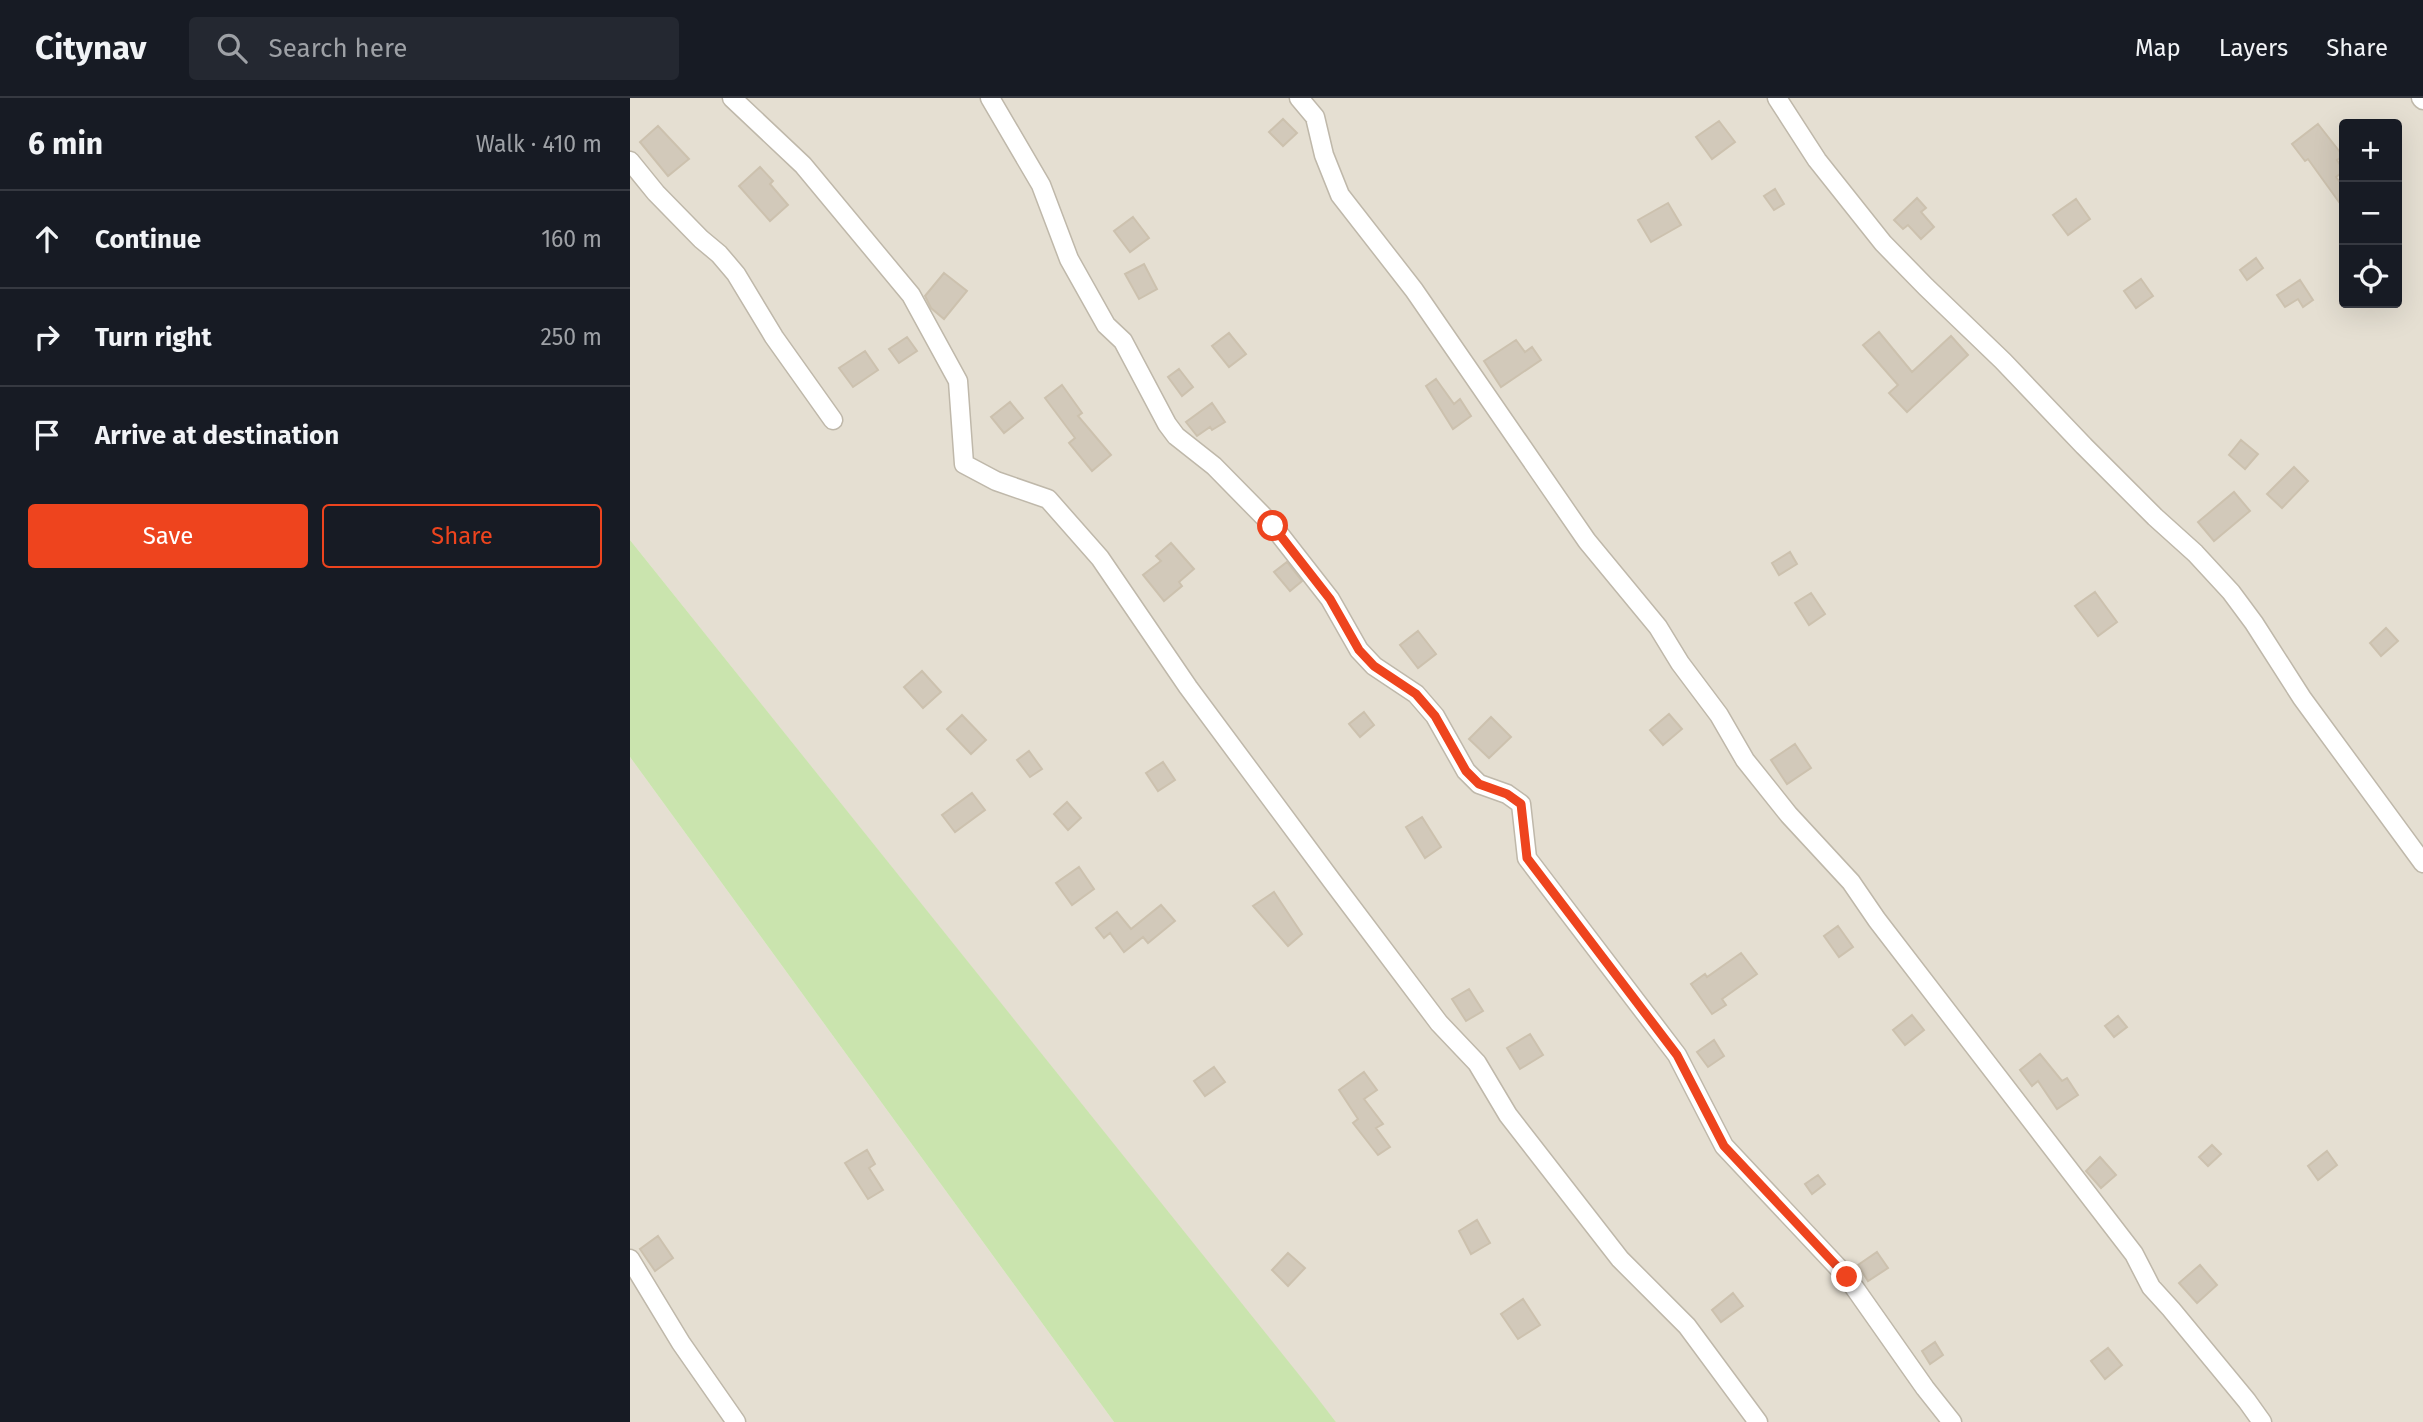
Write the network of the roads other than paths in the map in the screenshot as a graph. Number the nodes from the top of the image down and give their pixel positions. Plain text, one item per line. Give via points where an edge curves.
1 (732, 98) edge
2 (990, 98) edge
3 (1299, 98) edge
4 (1777, 98) edge
5 (630, 161) edge
6 (833, 420) dead end
7 (2423, 863) edge
8 (630, 1259) edge
9 (736, 1422) edge
10 (1758, 1422) edge
11 (1952, 1422) edge
12 (2262, 1422) edge

1 - 10 street via 803,165 911,295 958,381 964,464 1048,499 1100,558 1188,687 1439,1023 1476,1063 1508,1115 1620,1259 1687,1326
2 - 11 street via 1041,185 1069,259 1105,325 1124,341 1167,424 1273,526 1330,599 1359,650 1416,694 1435,716 1466,771 1479,784 1521,804 1527,858 1677,1055 1724,1146 1847,1277
3 - 12 street via 1315,117 1340,195 1415,290 1587,541 1658,626 1745,760 1789,816 1851,882 2134,1254 2160,1300
4 - 7 street via 1817,160 1883,243 2231,592
5 - 6 street via 736,274
8 - 9 street

